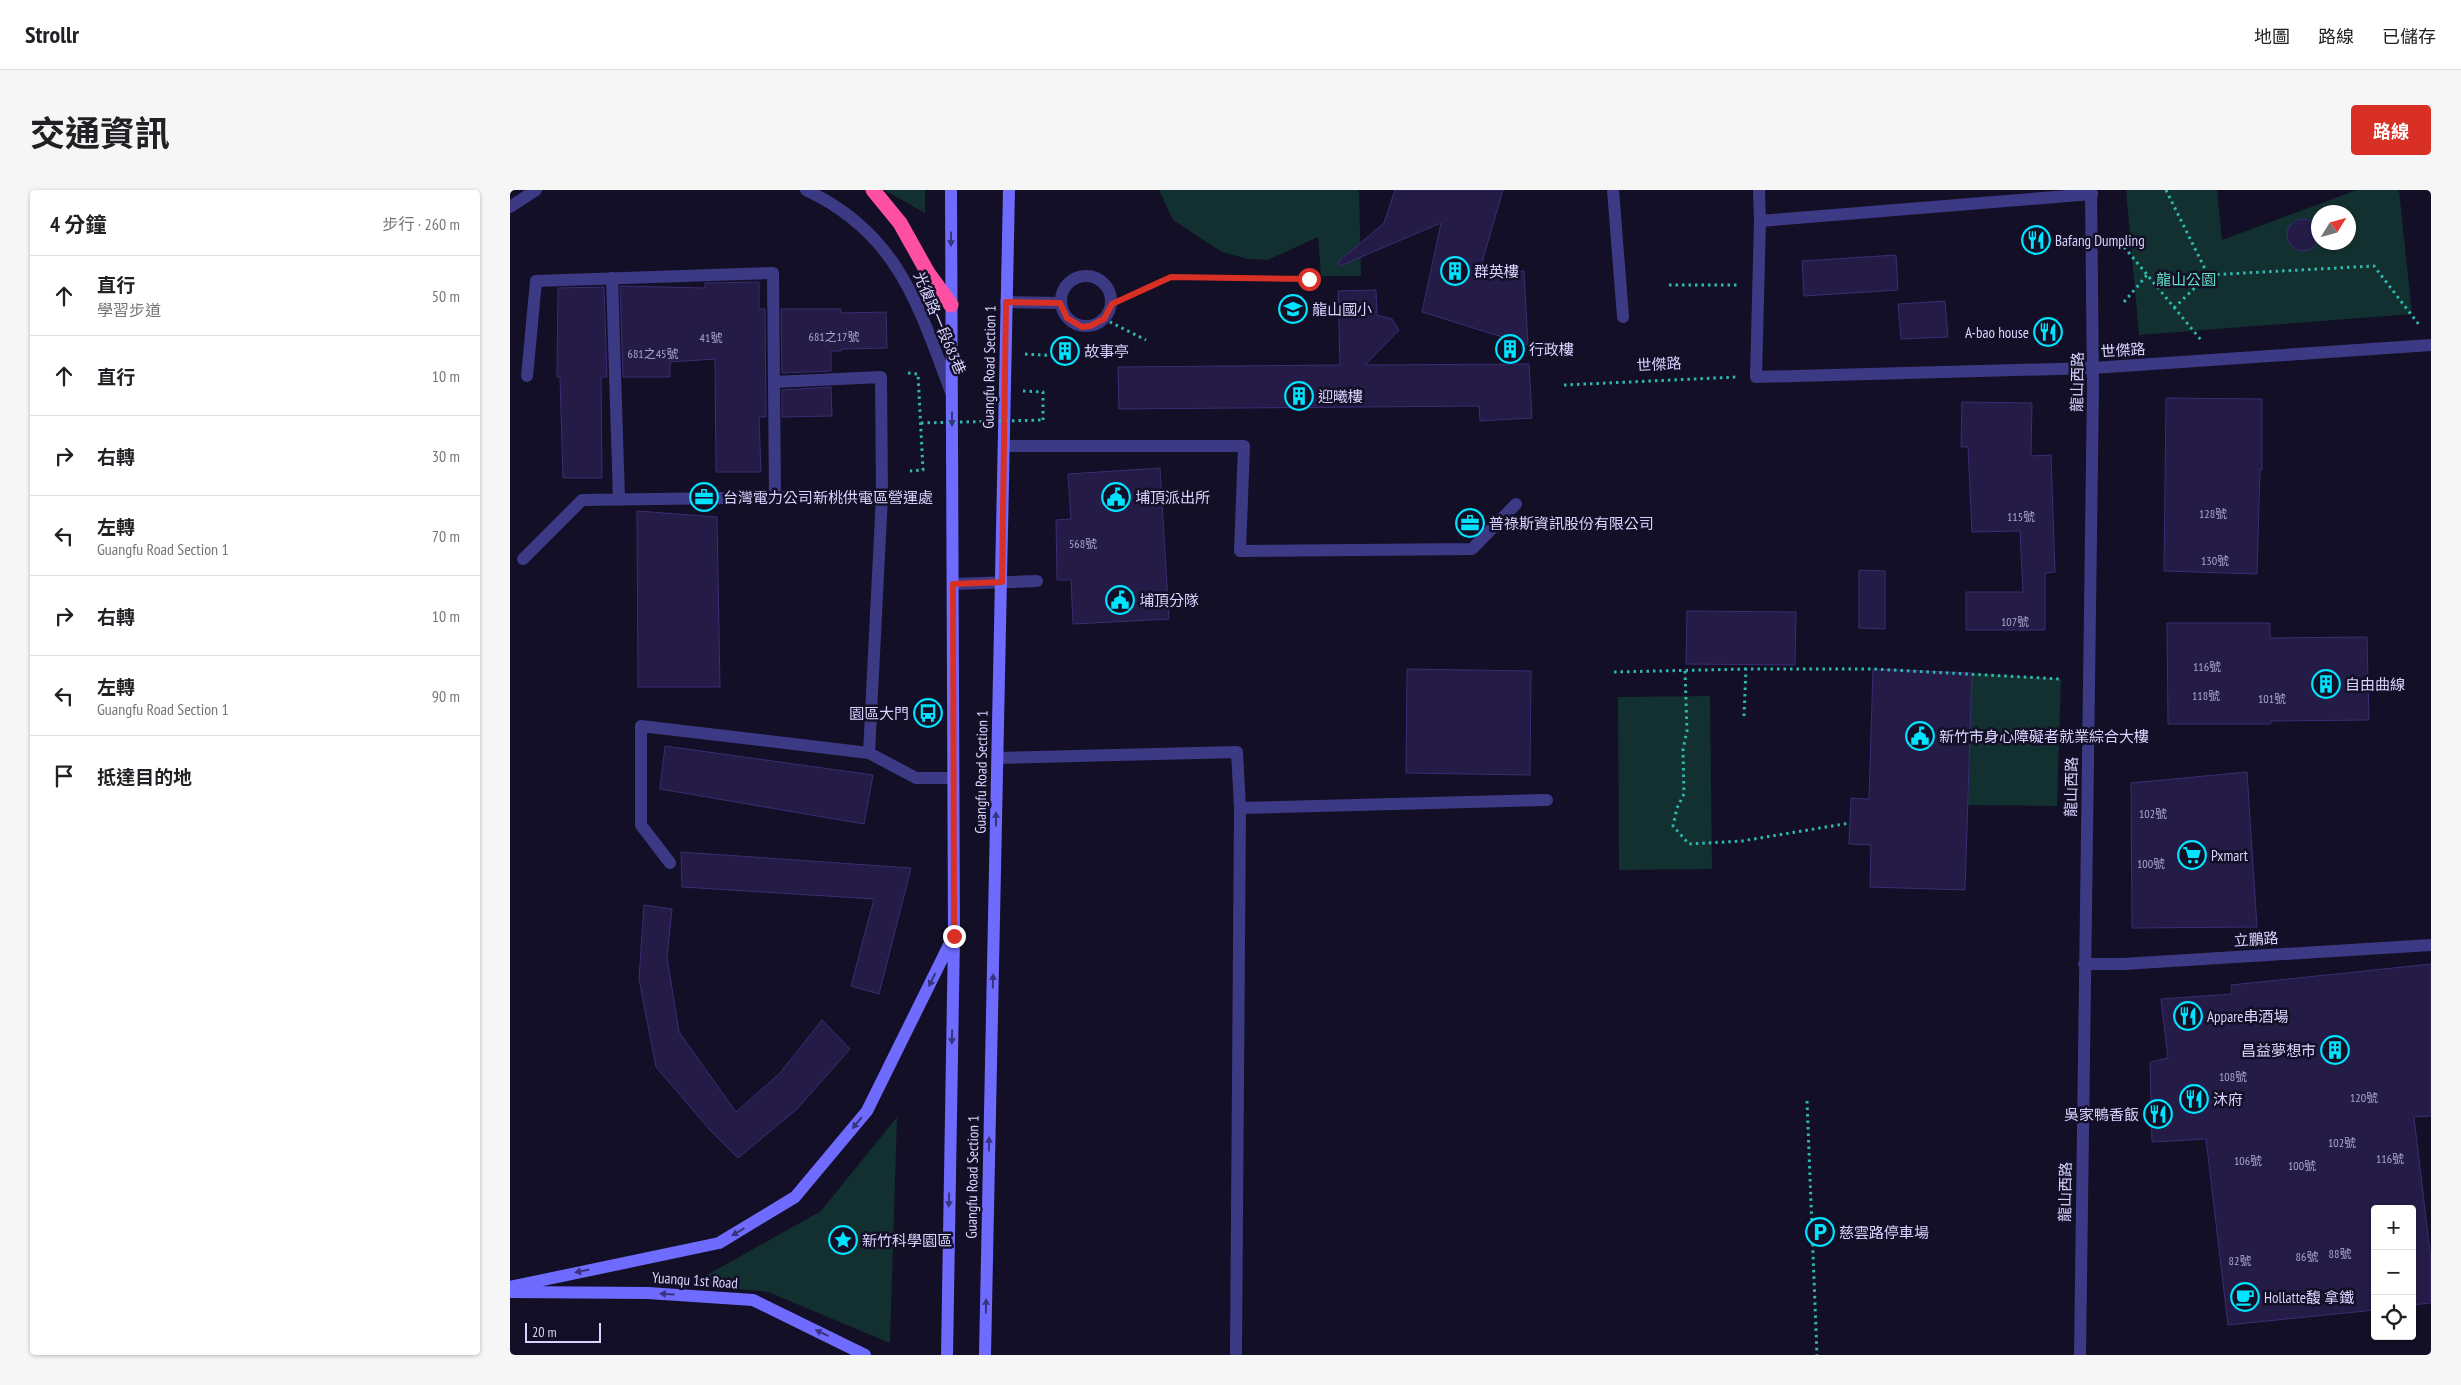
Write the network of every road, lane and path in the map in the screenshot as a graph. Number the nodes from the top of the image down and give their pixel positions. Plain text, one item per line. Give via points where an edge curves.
1 (536, 190) edge
2 (806, 190) edge
3 (873, 190) edge
4 (951, 190) edge
5 (1008, 190) edge
6 (1613, 190) edge
7 (1759, 190) edge
8 (2166, 190) edge
9 (2091, 192) edge
10 (510, 207) edge
11 (1760, 221) junction
12 (2120, 242) dead end
13 (2147, 275) junction
14 (2208, 275) junction
15 (612, 278) junction
16 (1309, 279) dead end
17 (1669, 284) dead end
18 (1758, 285) junction
19 (1006, 302) junction
20 (2124, 302) dead end
21 (1060, 303) junction
22 (1112, 304) junction
23 (951, 305) junction
24 (2174, 308) junction
25 (1622, 318) dead end
26 (1104, 319) junction
27 (2422, 329) dead end
28 (1146, 340) dead end
29 (2201, 340) dead end
30 (2431, 345) edge
31 (1020, 354) dead end
32 (1059, 356) dead end
33 (2093, 368) junction
34 (908, 374) dead end
35 (527, 376) dead end
36 (1756, 376) junction
37 (774, 382) junction
38 (1564, 385) dead end
39 (1018, 391) dead end
40 (952, 393) junction
41 (920, 423) junction
42 (1004, 446) junction
43 (910, 471) dead end
44 (882, 496) junction
45 (775, 498) junction
46 (619, 499) junction
47 (1516, 504) dead end
48 (523, 559) dead end
49 (1037, 581) dead end
50 (1002, 582) junction
51 (953, 584) junction
52 (1746, 669) junction
53 (1685, 671) junction
54 (1614, 672) dead end
55 (2061, 678) dead end
56 (1744, 716) dead end
57 (869, 753) junction
58 (998, 758) junction
59 (953, 778) junction
60 (1547, 800) dead end
61 (1240, 808) junction
62 (1850, 823) dead end
63 (670, 863) dead end
64 (954, 936) junction
65 (2431, 945) edge
66 (2084, 964) junction
67 (1807, 1101) dead end
68 (510, 1287) edge
69 (510, 1292) edge
70 (1236, 1352) dead end
71 (865, 1355) edge
72 (947, 1355) edge
73 (985, 1355) edge
74 (1817, 1355) edge
75 (2080, 1355) edge

1 - 10 street
2 - 40 street, 光復路一段683巷 via 871,234 899,269 923,318
3 - 23 highway via 900,223 928,273
4 -> 23 main road, Guangfu Road Section 1
5 - 19 main road, Guangfu Road Section 1
6 - 25 street
7 - 11 street
8 - 14 path
9 - 11 street
9 - 33 street, 龍山西路
11 - 18 street
12 - 13 path
13 - 20 path
13 - 24 path
14 - 24 path
14 - 27 path via 2374,266
15 - 35 street via 536,281
15 - 37 street via 773,273
15 - 46 street
16 - 22 path via 1171,277
17 - 18 path
18 - 36 street
19 - 21 street
19 - 42 main road, Guangfu Road Section 1
21 - 22 street via 1070,281 1086,275 1102,281 1108,288
21 - 26 street via 1067,318 1082,327 1098,324
22 - 26 street
23 - 40 main road, Guangfu Road Section 1
24 - 29 path
26 - 28 path
30 - 33 street, 世傑路
31 - 32 path
33 - 36 street, 世傑路
33 - 66 street, 龍山西路
34 - 41 path via 918,374
36 - 38 path, 世傑路
37 - 44 street via 881,377
37 - 45 street
39 - 41 path, bridge via 1043,392 1043,420
40 -> 51 main road, Guangfu Road Section 1
41 - 43 path via 923,470
42 - 47 street via 1244,446 1240,551 1472,549
42 - 50 main road, Guangfu Road Section 1
44 - 45 street
44 - 57 street
45 - 46 street
46 - 48 street via 582,500
49 - 50 street
50 - 51 street
50 - 58 main road, Guangfu Road Section 1
51 - 59 main road, Guangfu Road Section 1
52 - 53 path
52 - 55 path via 1873,669
52 - 56 path
53 - 54 path
53 - 62 path via 1684,794 1673,826 1689,844 1742,841
57 - 59 street via 916,778
57 - 63 street via 641,726 641,825
58 - 61 street via 1237,752
73 -> 58 main road, Guangfu Road Section 1
59 - 64 main road, Guangfu Road Section 1
60 - 61 street
61 - 70 street
64 -> 68 main road via 867,1111 795,1197 719,1244
64 -> 72 main road, Guangfu Road Section 1
65 - 66 street, 立鵬路
66 - 75 street, 龍山西路
67 - 74 path
71 -> 69 main road, Yuanqu 1st Road via 753,1300 648,1293

